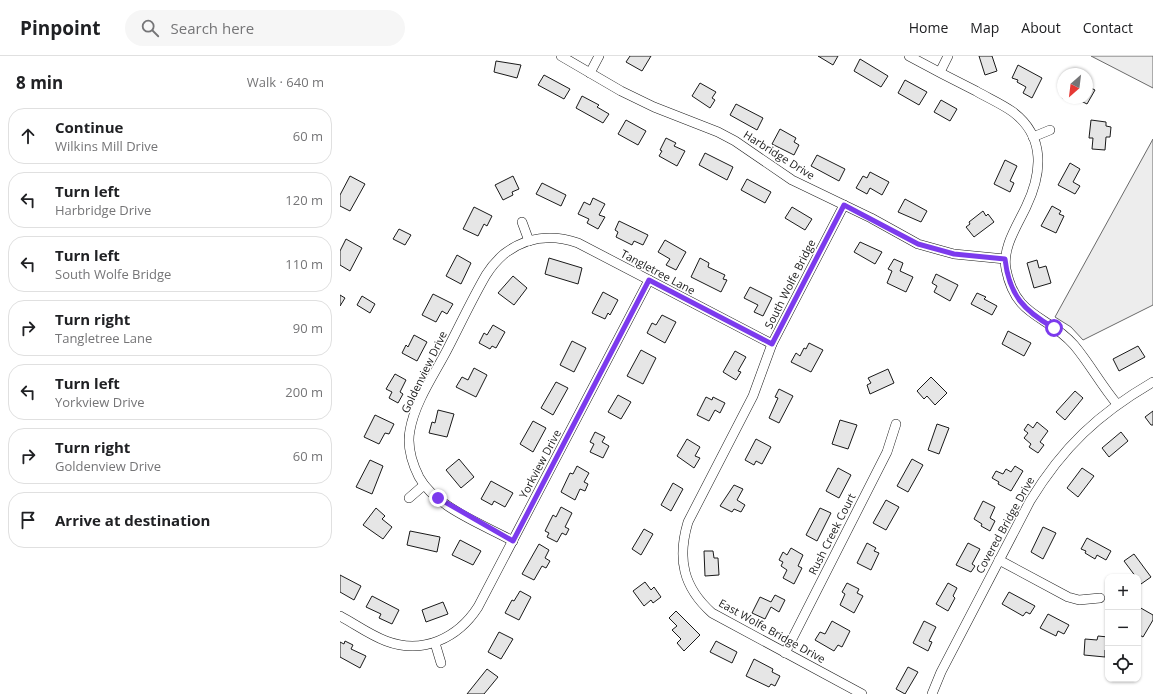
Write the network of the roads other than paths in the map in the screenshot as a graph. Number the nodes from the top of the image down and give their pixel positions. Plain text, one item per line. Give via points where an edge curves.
1 (560, 56) edge
2 (599, 56) edge
3 (909, 56) edge
4 (948, 56) edge
5 (940, 72) junction
6 (590, 73) junction
7 (1050, 130) dead end
8 (1034, 137) junction
9 (844, 205) junction
10 (522, 222) dead end
11 (529, 241) junction
12 (1005, 259) junction
13 (649, 280) junction
14 (464, 317) joint
15 (772, 344) junction
16 (1153, 382) edge
17 (1117, 404) junction
18 (896, 424) dead end
19 (707, 483) joint
20 (424, 485) junction
21 (409, 498) dead end
22 (513, 541) junction
23 (999, 560) junction
24 (1100, 598) dead end
25 (340, 616) edge
26 (435, 643) junction
27 (785, 653) junction
28 (441, 663) dead end
29 (860, 694) edge
30 (932, 694) edge

1 - 6 street, Harbridge Drive
2 - 6 street
3 - 5 street
4 - 5 street
5 - 8 street via 1012,111 1021,118
6 - 9 street, Harbridge Drive via 654,107 718,132 792,180
7 - 8 street
8 - 12 street via 1039,164 1038,178 1008,244
9 - 12 street, Harbridge Drive via 918,244 954,254
9 - 15 street, South Wolfe Bridge
10 - 11 street
11 - 13 street, Tangletree Lane via 548,238 574,242
11 - 14 street, Tangletree Lane via 503,255 495,263
12 - 17 street via 1010,283 1024,308 1062,334 1074,346
13 - 15 street, Tangletree Lane
13 - 22 street, Yorkview Drive
14 - 20 street, Goldenview Drive via 424,395 410,430 413,464
15 - 19 street, South Wolfe Bridge via 753,396
16 - 17 street, Covered Bridge Drive
17 - 23 street, Covered Bridge Drive via 1095,421 1055,464 1030,501
18 - 27 street, Rush Creek Court via 885,458
19 - 27 street, East Wolfe Bridge Drive via 684,536 682,558 687,581 696,596 712,613
20 - 21 street
20 - 22 street, Goldenview Drive via 448,505
22 - 26 street, Yorkview Drive via 470,619 458,632
23 - 24 street via 1068,597 1079,600
23 - 30 street, Covered Bridge Drive via 940,672
25 - 26 street, Yorkview Drive via 385,641 400,646
26 - 28 street
27 - 29 street, East Wolfe Bridge Drive

